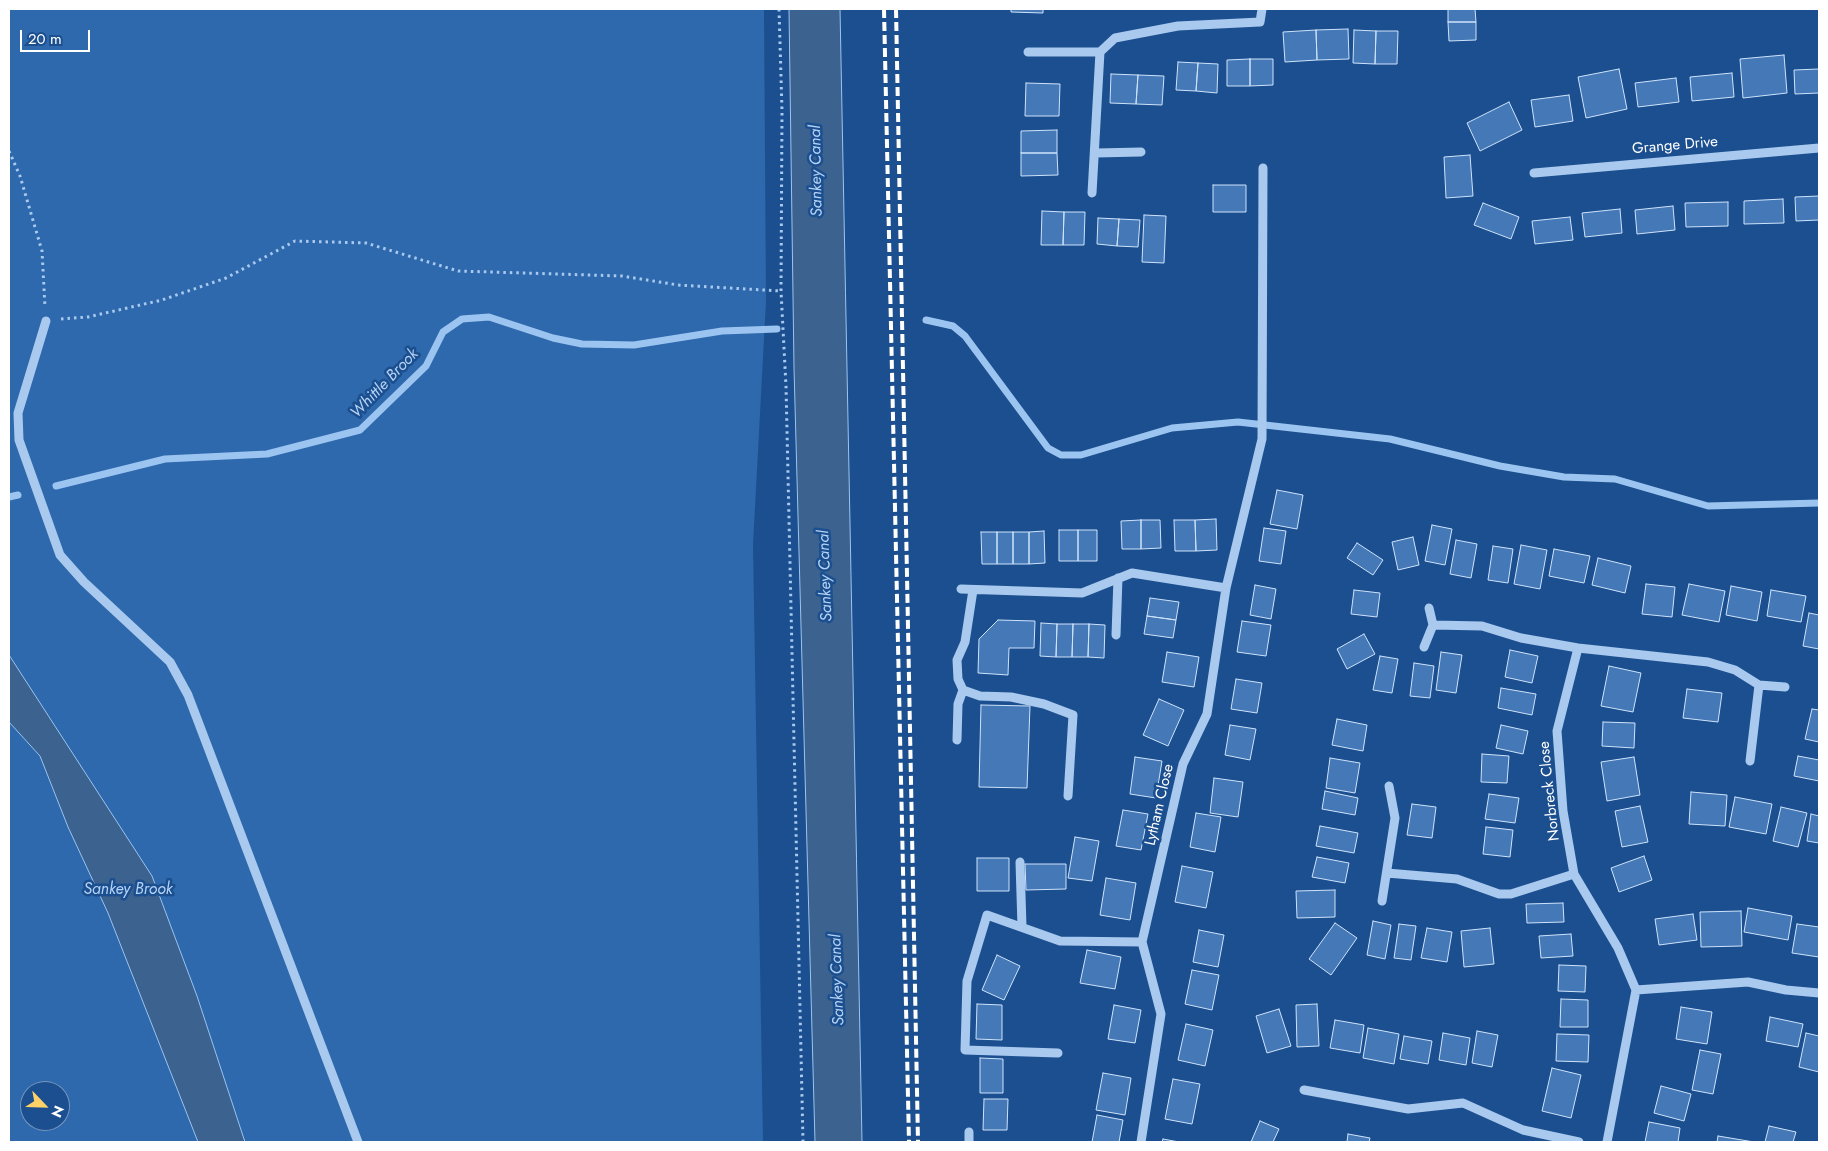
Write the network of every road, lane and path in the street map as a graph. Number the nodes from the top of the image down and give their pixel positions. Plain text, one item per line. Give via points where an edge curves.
1 (779, 9) edge
2 (1262, 9) edge
3 (1028, 52) dead end
4 (1100, 52) junction
5 (1819, 148) edge
6 (9, 151) edge
7 (1141, 152) dead end
8 (1096, 153) junction
9 (1263, 168) dead end
10 (1534, 173) dead end
11 (1092, 193) dead end
12 (781, 292) junction
13 (46, 321) junction
14 (1118, 578) junction
15 (1226, 588) junction
16 (961, 589) dead end
17 (974, 590) junction
18 (1429, 608) dead end
19 (1432, 625) junction
20 (1116, 635) dead end
21 (1424, 647) dead end
22 (1578, 648) junction
23 (1759, 685) junction
24 (1785, 687) dead end
25 (963, 690) junction
26 (957, 740) dead end
27 (1750, 760) dead end
28 (1389, 786) dead end
29 (1068, 796) dead end
30 (1020, 862) dead end
31 (1386, 873) junction
32 (1574, 874) junction
33 (1382, 902) dead end
34 (1022, 927) junction
35 (1142, 942) junction
36 (1636, 990) junction
37 (1819, 993) edge
38 (1058, 1053) dead end
39 (1304, 1090) dead end
40 (969, 1132) dead end
41 (358, 1142) edge
42 (803, 1142) edge
43 (969, 1142) edge
44 (1141, 1142) edge
45 (1579, 1142) edge
46 (1607, 1142) edge

1 - 12 path
2 - 4 street via 1260,22 1160,29 1115,38
3 - 4 street
4 - 8 street
5 - 10 street, Grange Drive
6 - 13 path via 20,176 42,251
7 - 8 street
8 - 11 street
9 - 15 street, Lytham Close via 1262,438
12 - 13 path via 678,285 622,276 458,271 366,243 295,242 226,278 162,300 88,317
12 - 42 path via 786,386
13 - 41 street via 18,413 19,440 60,555 84,582 170,662 188,695
14 - 15 street via 1132,572
14 - 17 street via 1082,593
14 - 20 street
15 - 35 street, Lytham Close via 1207,714 1183,764
16 - 17 street
17 - 25 street via 965,642 957,660 958,679
18 - 19 street
19 - 21 street
19 - 22 street via 1482,626 1521,638
22 - 23 street via 1708,662 1735,670
22 - 32 street, Norbreck Close via 1557,731 1563,811
23 - 24 street
23 - 27 street
25 - 26 street via 958,704
25 - 29 street via 980,696 1011,697 1044,704 1073,715
28 - 31 street via 1395,818
30 - 34 street
31 - 32 street via 1457,879 1499,894 1511,894
31 - 33 street
32 - 36 street, Norbreck Close via 1618,948
34 - 35 street via 1060,941
34 - 38 street via 987,915 967,981 965,1050
35 - 44 street, Lytham Close via 1161,1014
36 - 37 street via 1748,982
36 - 46 street
39 - 45 street via 1408,1109 1463,1103 1523,1130
40 - 43 street

